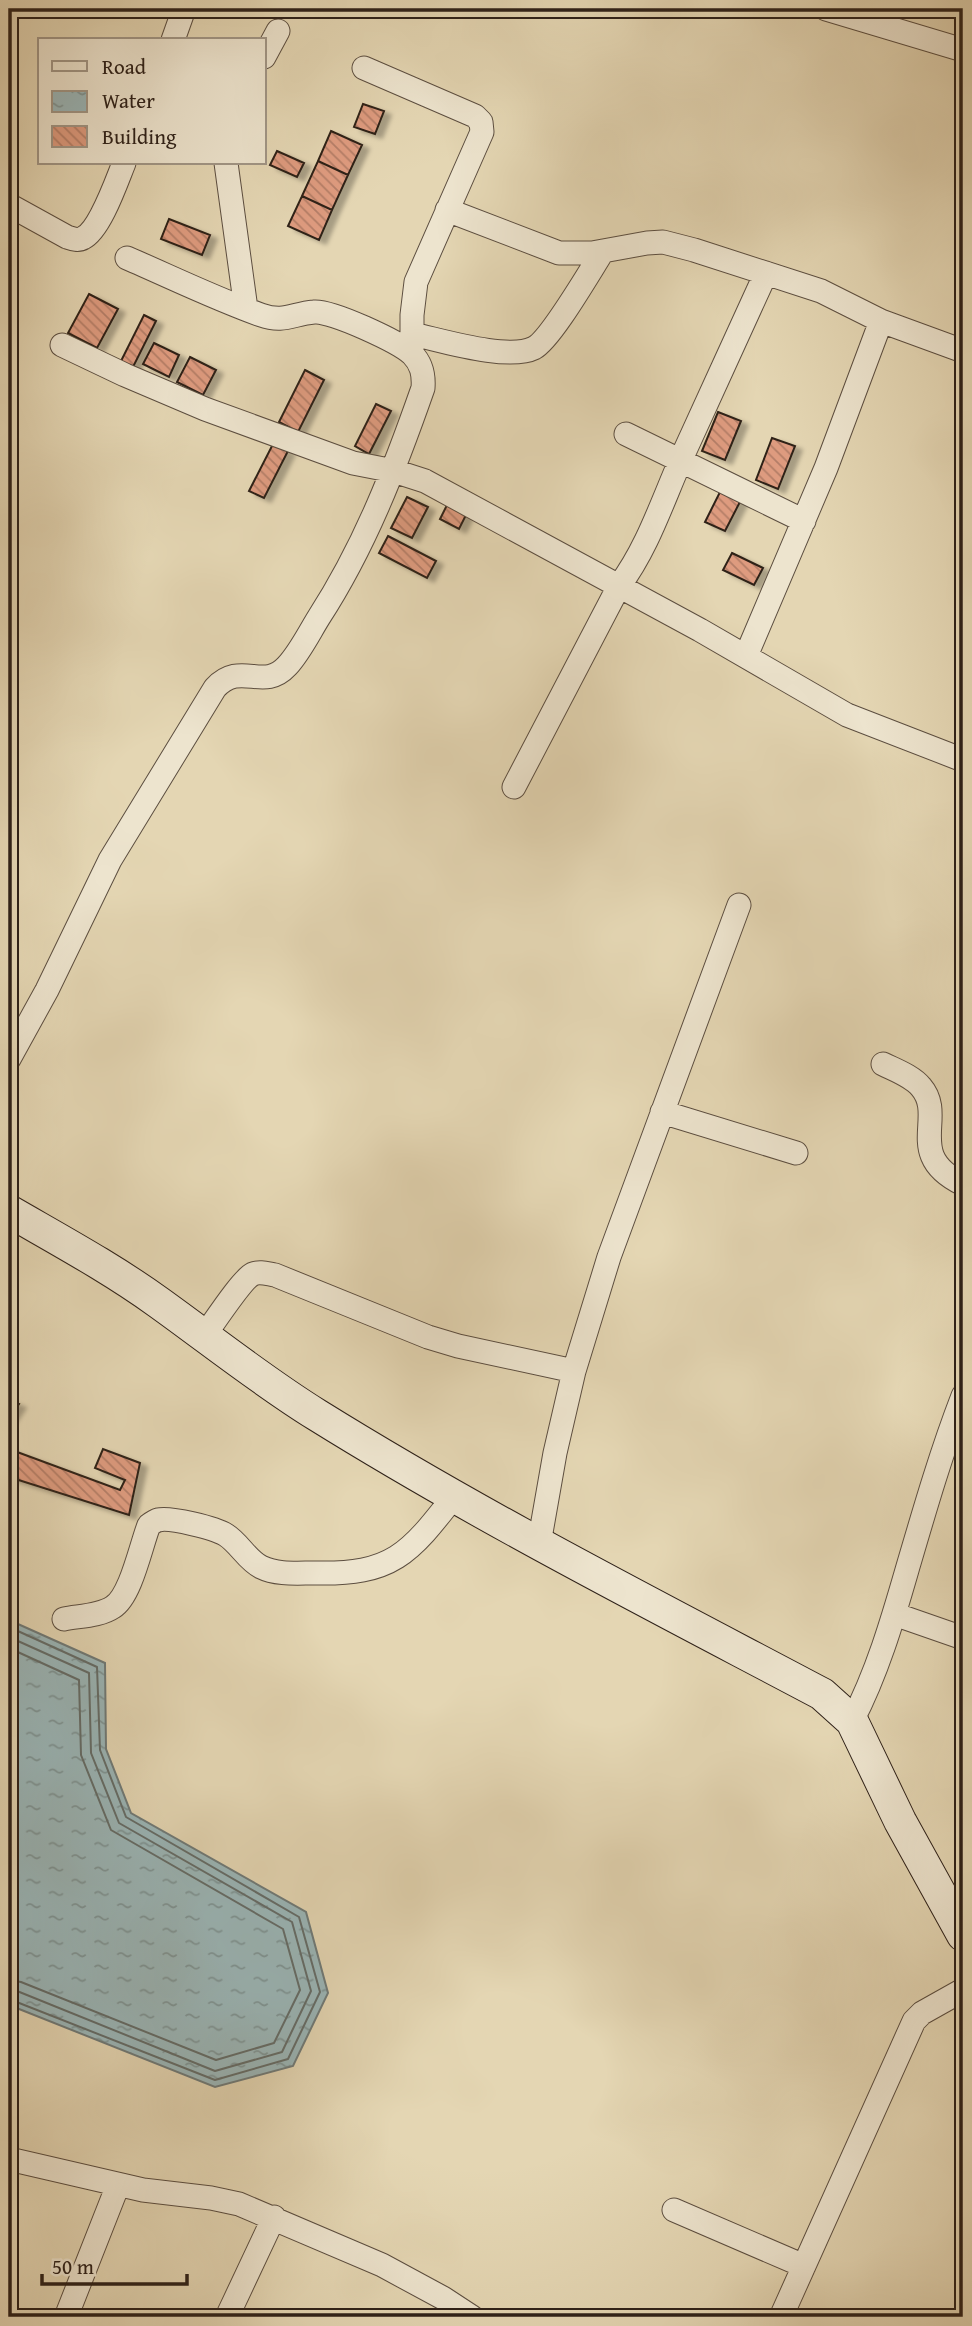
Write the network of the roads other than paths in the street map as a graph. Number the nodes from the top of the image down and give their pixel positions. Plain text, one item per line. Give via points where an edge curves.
1 (184, 9) edge
2 (826, 9) edge
3 (278, 31) dead end
4 (174, 38) edge
5 (963, 50) edge
6 (266, 53) edge
7 (364, 68) dead end
8 (124, 164) edge
9 (226, 164) edge
10 (9, 205) edge
11 (447, 209) junction
12 (603, 251) junction
13 (127, 258) dead end
14 (766, 273) junction
15 (246, 309) junction
16 (881, 321) junction
17 (412, 344) junction
18 (62, 345) dead end
19 (963, 351) edge
20 (626, 434) dead end
21 (681, 460) junction
22 (394, 471) junction
23 (804, 522) junction
24 (619, 586) junction
25 (746, 656) junction
26 (963, 760) edge
27 (514, 787) dead end
28 (739, 905) dead end
29 (9, 1059) edge
30 (883, 1064) dead end
31 (662, 1112) junction
32 (796, 1153) dead end
33 (963, 1184) edge
34 (9, 1211) edge
35 (204, 1336) junction
36 (574, 1371) junction
37 (963, 1396) edge
38 (455, 1495) junction
39 (539, 1544) junction
40 (894, 1614) junction
41 (64, 1619) dead end
42 (963, 1638) edge
43 (852, 1721) junction
44 (963, 1935) edge
45 (963, 1990) edge
46 (9, 2159) edge
47 (118, 2185) junction
48 (674, 2210) dead end
49 (274, 2217) junction
50 (804, 2266) junction
51 (65, 2317) edge
52 (227, 2317) edge
53 (472, 2317) edge
54 (781, 2317) edge

1 - 4 street
2 - 5 street
3 - 6 street
7 - 11 street via 481,122 482,132
8 - 10 street via 98,222 83,239 67,237
9 - 15 street
11 - 12 street via 559,253
11 - 17 street via 416,282
12 - 14 street via 663,242
12 - 17 street via 536,347 501,352
13 - 15 street
14 - 16 street via 821,291
14 - 21 street
15 - 17 street via 275,319 328,313 400,346
16 - 19 street
16 - 23 street
17 - 22 street via 424,376 423,388
18 - 22 street via 205,409 353,463
20 - 21 street
21 - 23 street
21 - 24 street via 648,538
22 - 24 street via 425,481
22 - 29 street via 345,575 287,666 277,675 225,678 215,688 110,860
23 - 25 street
24 - 25 street
24 - 27 street
25 - 26 street via 847,715
28 - 31 street
30 - 33 street via 920,1086 929,1109 929,1148 942,1170
31 - 32 street
31 - 36 street via 609,1256
34 - 35 main road via 156,1300
35 - 36 street via 252,1274 263,1273 428,1337
35 - 38 main road via 315,1414
36 - 39 street
37 - 40 street
38 - 39 main road
38 - 41 street via 406,1552 375,1568 343,1574 270,1570 215,1530 157,1520 149,1525 114,1607
39 - 43 main road via 822,1695
40 - 42 street
40 - 43 street via 869,1688
43 - 44 main road
45 - 50 street via 914,2021
46 - 47 street
47 - 49 street via 230,2202
47 - 51 street
48 - 50 street
49 - 52 street
49 - 53 street via 382,2265
50 - 54 street

